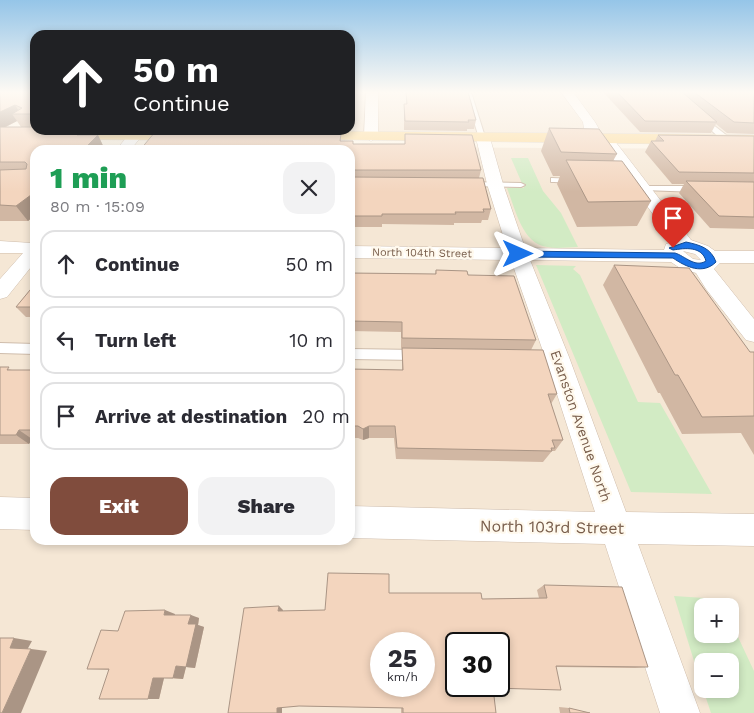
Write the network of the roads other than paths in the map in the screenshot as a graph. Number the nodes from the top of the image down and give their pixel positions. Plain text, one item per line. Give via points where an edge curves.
1 (371, 125) edge
2 (479, 125) edge
3 (590, 125) edge
4 (709, 125) edge
5 (16, 126) edge
6 (1, 134) edge
7 (30, 134) edge
8 (136, 135) joint
9 (206, 135) edge
10 (292, 136) edge
11 (371, 137) junction
12 (483, 138) junction
13 (602, 139) junction
14 (727, 140) junction
15 (754, 140) edge
16 (127, 145) edge
17 (554, 180) dead end
18 (582, 181) edge
19 (457, 184) edge
20 (508, 184) junction
21 (637, 184) junction
22 (708, 189) edge
23 (0, 247) edge
24 (680, 250) junction
25 (30, 251) edge
26 (30, 252) edge
27 (355, 252) edge
28 (518, 254) junction
29 (754, 257) edge
30 (706, 261) junction
31 (0, 292) edge
32 (754, 334) edge
33 (0, 348) edge
34 (30, 349) edge
35 (355, 354) edge
36 (429, 355) edge
37 (0, 513) edge
38 (30, 514) edge
39 (355, 522) edge
40 (617, 528) junction
41 (754, 530) edge
42 (680, 713) edge

1 - 11 street
2 - 12 lane
3 - 13 street
4 - 14 lane
5 - 6 lane
6 - 7 main road
8 - 9 main road
8 - 16 street
10 - 11 main road
11 - 12 main road
12 - 13 main road
12 - 20 street, Evanston Avenue North
13 - 14 main road
13 - 21 street
14 - 15 main road
17 - 18 lane
19 - 20 lane
20 - 28 street, Evanston Avenue North
21 - 22 lane
21 - 24 street
23 - 25 street
24 - 28 street, North 104th Street
24 - 30 street via 699,248
26 - 31 street
27 - 28 street, North 104th Street
28 - 40 street, Evanston Avenue North via 552,357
29 - 30 street
30 - 32 street via 713,284
33 - 34 lane
35 - 36 lane
37 - 38 street
39 - 40 street, North 103rd Street
40 - 41 street, North 103rd Street
40 - 42 street, Evanston Avenue North

